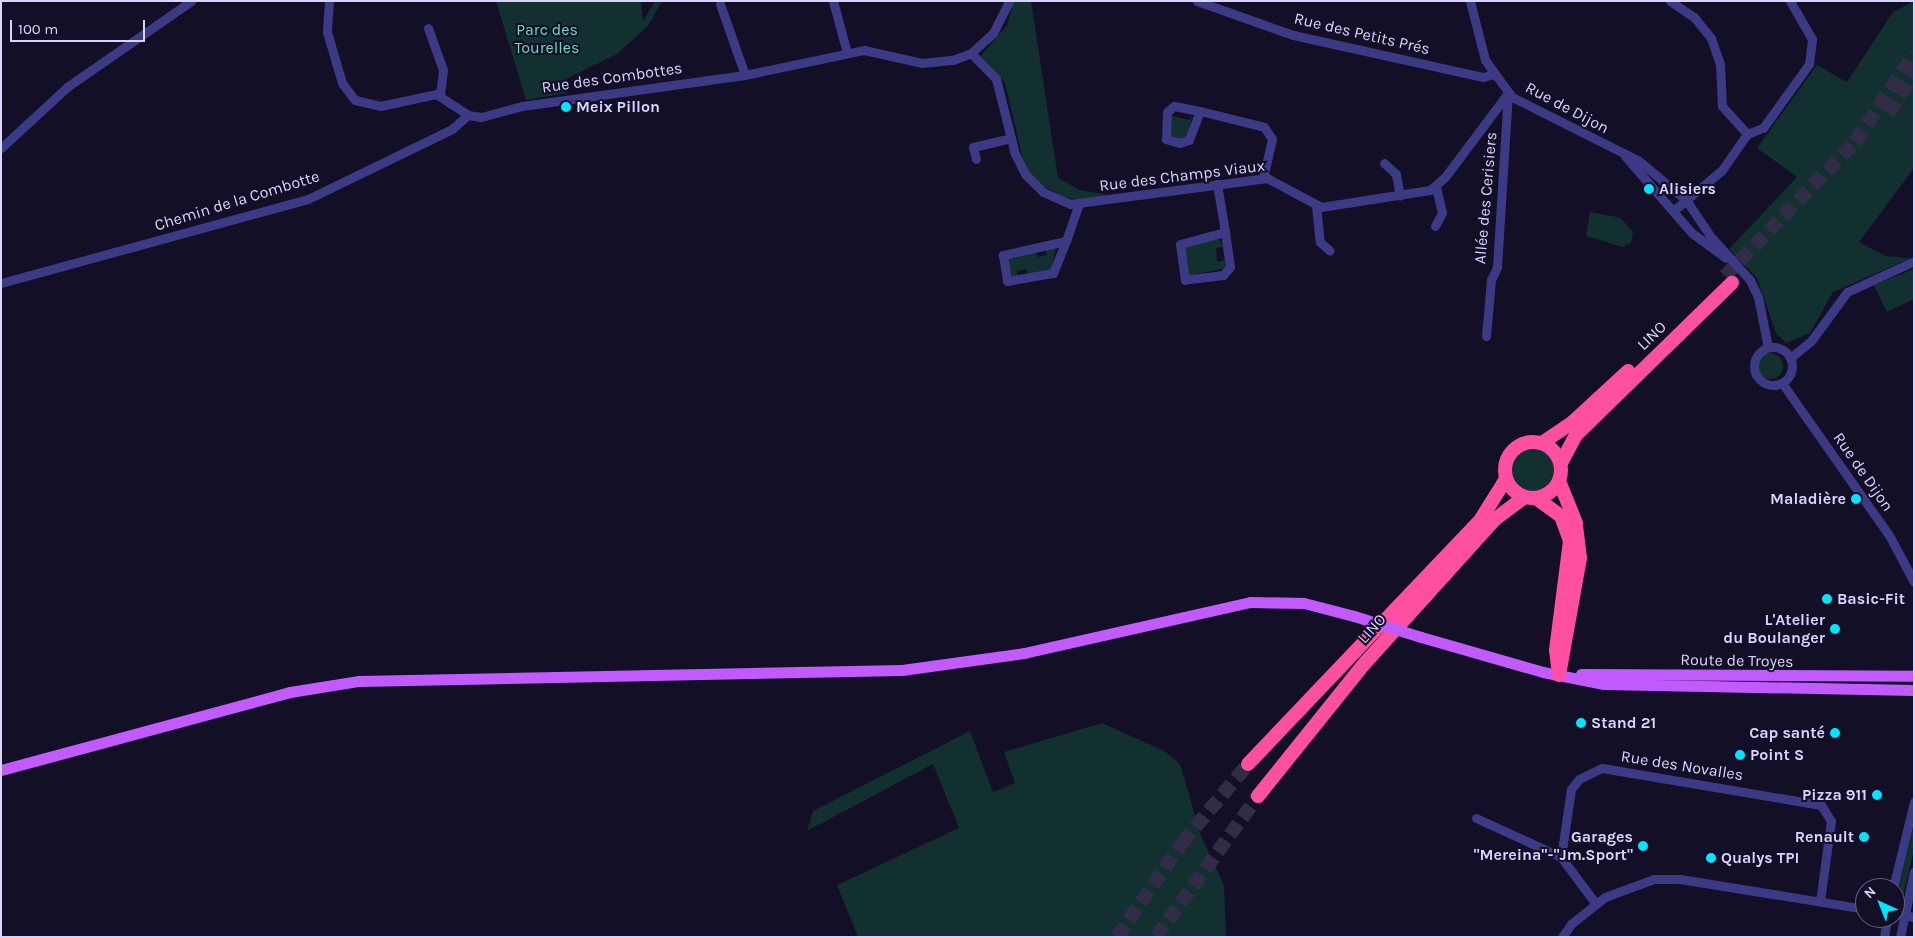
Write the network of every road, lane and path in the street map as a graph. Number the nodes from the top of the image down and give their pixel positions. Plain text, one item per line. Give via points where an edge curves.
1 (190, 1) edge
2 (329, 1) edge
3 (833, 1) edge
4 (1008, 1) edge
5 (1197, 1) edge
6 (1470, 1) edge
7 (1670, 1) edge
8 (1790, 1) edge
9 (720, 4) dead end
10 (428, 28) dead end
11 (972, 53) junction
12 (847, 54) junction
13 (1493, 74) junction
14 (744, 75) junction
15 (1508, 92) junction
16 (440, 95) junction
17 (1200, 111) junction
18 (468, 115) junction
19 (1747, 134) junction
20 (1010, 138) junction
21 (1, 148) edge
22 (1623, 154) junction
23 (976, 160) dead end
24 (1384, 163) dead end
25 (1263, 178) junction
26 (1217, 184) junction
27 (1436, 187) junction
28 (1400, 196) junction
29 (1686, 200) junction
30 (1079, 204) junction
31 (1316, 206) junction
32 (1673, 211) junction
33 (1435, 226) dead end
34 (1225, 232) junction
35 (1066, 242) junction
36 (1330, 251) dead end
37 (1914, 261) edge
38 (1733, 262) junction
39 (1, 283) edge
40 (1486, 336) dead end
41 (1768, 347) junction
42 (1790, 358) junction
43 (1782, 383) junction
44 (1542, 443) junction
45 (1561, 463) junction
46 (1506, 479) junction
47 (1559, 481) junction
48 (1530, 497) junction
49 (1914, 582) edge
50 (1559, 675) junction
51 (1914, 676) edge
52 (1914, 690) edge
53 (1248, 764) tunnel mouth
54 (1, 770) edge
55 (1258, 796) tunnel mouth
56 (1914, 802) edge
57 (1476, 818) dead end
58 (1912, 818) edge
59 (1561, 858) junction
60 (1914, 871) edge
61 (1896, 878) edge
62 (1905, 897) edge
63 (1820, 901) junction
64 (1596, 904) junction
65 (1855, 907) edge
66 (1562, 937) edge

1 - 21 street via 50,100
2 - 16 street via 327,32 342,83 355,100 380,106
3 - 12 street
4 - 11 street, Rue des Combottes via 993,33
5 - 13 street, Rue des Petits Prés via 1293,34 1483,77
6 - 13 street, Rue de Dijon via 1478,39
7 - 19 street via 1694,16 1710,38 1720,64 1722,106
8 - 19 street via 1811,35 1811,60 1763,128
9 - 14 street
10 - 16 street via 443,70
11 - 12 street, Rue des Combottes via 932,63 877,50
11 - 20 street, Rue des Champs Viaux via 996,79
12 - 14 street, Rue des Combottes
13 - 15 street, Rue de Dijon
14 - 18 street, Rue des Combottes via 522,106 485,117
15 - 22 street, Rue de Dijon via 1527,108
15 - 27 street
15 - 40 street, Allée des Cerisiers via 1497,267 1491,280
16 - 18 street
17 - 17 street via 1170,108 1166,139 1179,143 1189,140
17 - 25 street via 1270,131
18 - 39 street, Chemin de la Combotte via 452,129 308,199
19 - 29 street via 1722,170
20 - 23 street via 973,147
20 - 30 street, Rue des Champs Viaux via 1019,164 1034,184 1053,198
22 - 29 street, Rue de Dijon via 1659,174
22 - 32 street, Rue de Dijon
24 - 28 street via 1396,174
25 - 26 street, Rue des Champs Viaux
25 - 31 street, Rue des Champs Viaux via 1279,181
26 - 30 street, Rue des Champs Viaux
26 - 34 street
27 - 28 street
27 - 33 street via 1442,213
28 - 31 street
29 - 32 street
29 - 38 street, Rue de Dijon
30 - 35 street, Rue des Champs Viaux
31 - 36 street via 1320,242
32 - 38 street, Rue de Dijon via 1702,242
34 - 34 street via 1228,272 1185,280 1180,244
35 - 35 street, Rue des Champs Viaux via 1051,275 1007,281 1003,255
37 - 42 street via 1847,292 1811,340
38 - 41 street, Rue de Dijon via 1758,298
41 - 42 street via 1781,349
41 - 43 street via 1757,354 1754,373 1763,383
42 - 43 street via 1792,369
43 - 49 street, Rue de Dijon via 1889,535
44 - 45 highway via 1554,450
44 - 45 highway, LINO via 1579,416 1728,279 1576,435
44 - 46 highway, LINO via 1523,444 1511,452 1505,465
45 - 47 highway, LINO
46 - 48 highway
46 - 53 highway, LINO via 1481,519
47 - 48 highway, LINO via 1551,492
47 - 50 highway via 1576,523 1580,558
48 - 50 highway via 1561,516 1570,541 1556,650
48 - 55 highway, LINO via 1494,520 1365,663
50 - 51 main road, Route de Troyes
50 - 52 main road via 1603,684
50 - 54 main road, bridge via 1304,602 1250,602 1006,656 902,670 359,681 290,692
56 - 58 street
57 - 59 street
58 - 61 street
59 - 63 street, Rue des Novalles via 1571,789 1579,779 1602,768 1791,799 1821,806 1831,821
59 - 64 street
60 - 62 street
63 - 64 street via 1680,878 1634,885
63 - 65 street
64 - 66 street

